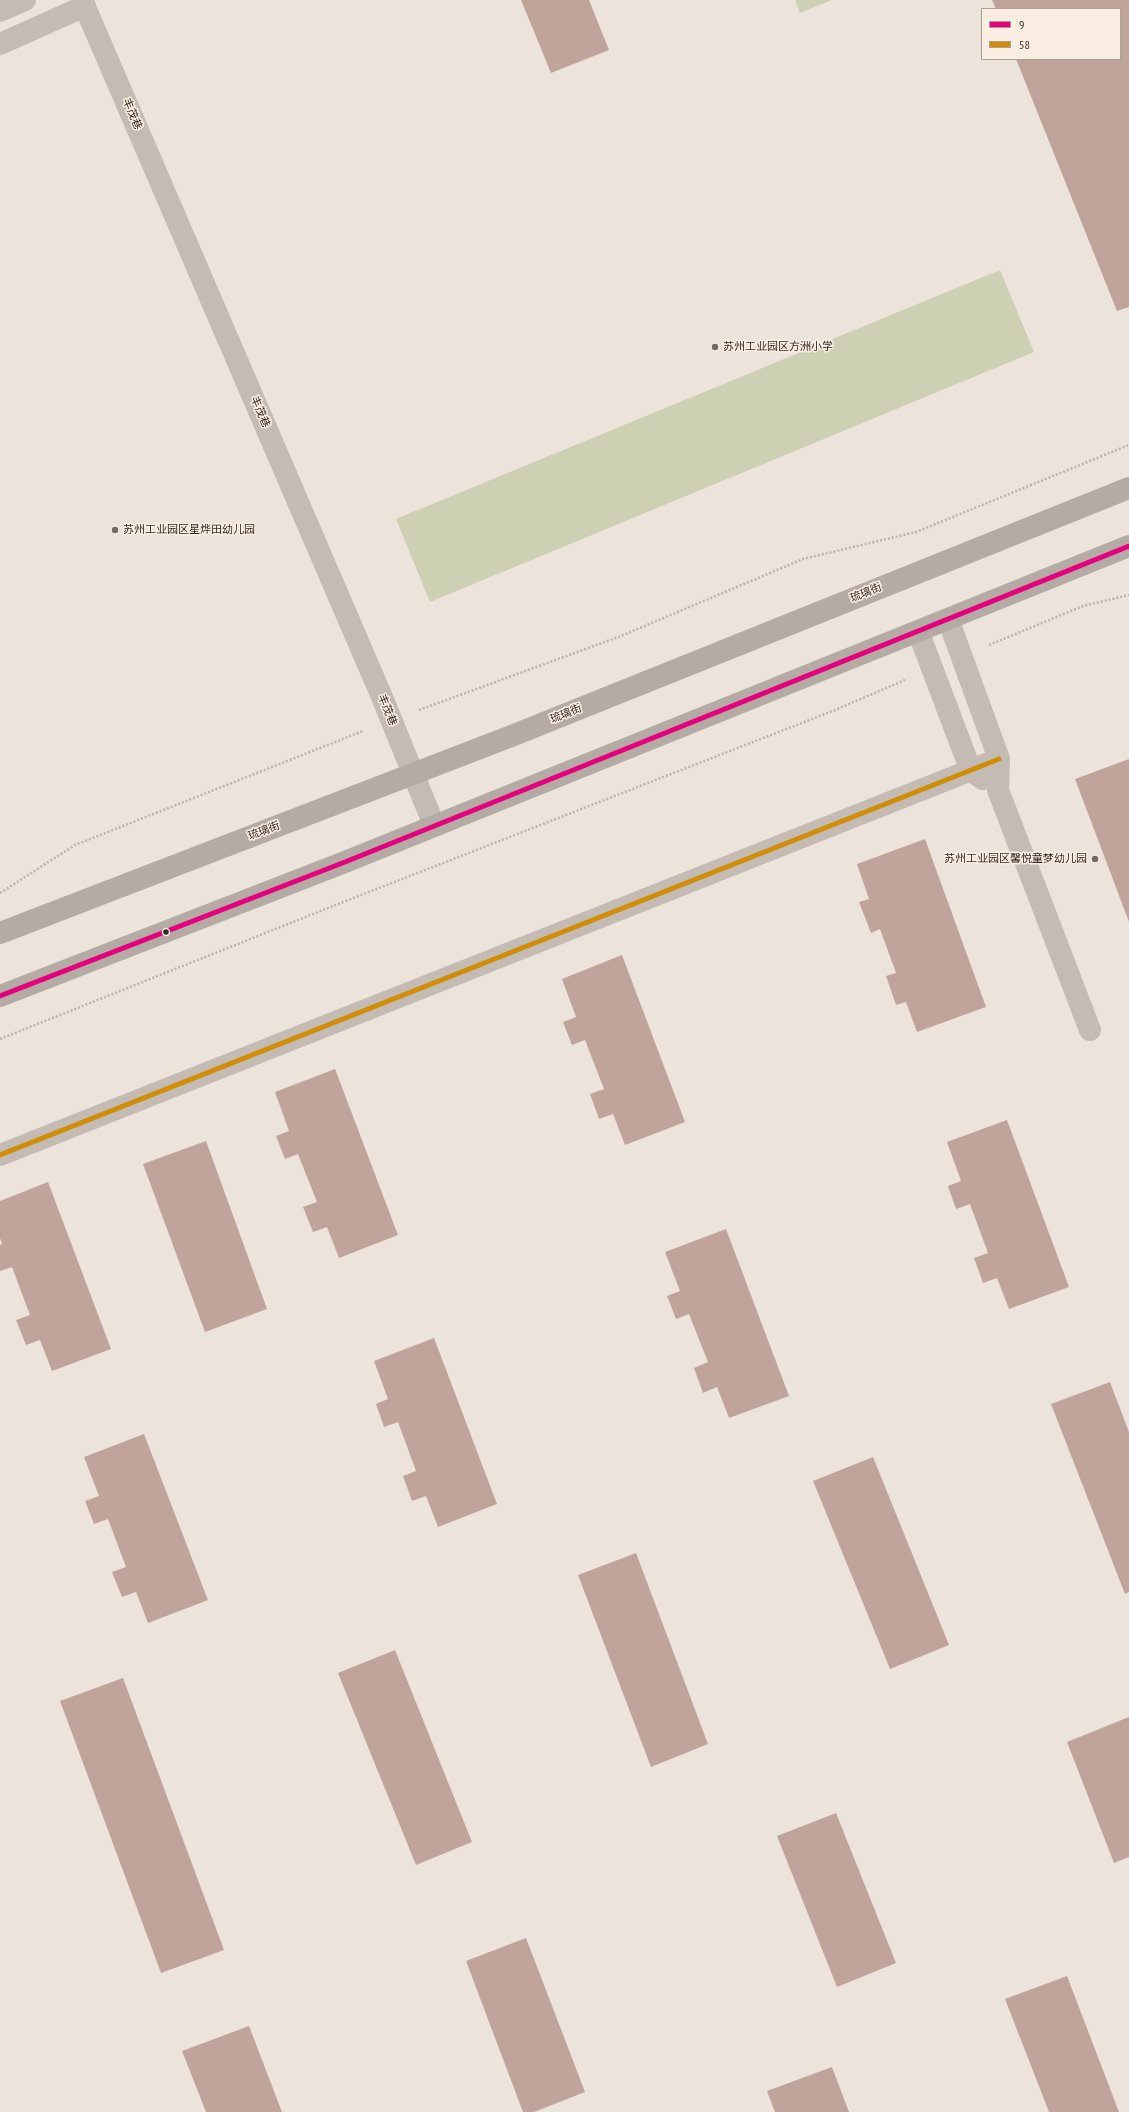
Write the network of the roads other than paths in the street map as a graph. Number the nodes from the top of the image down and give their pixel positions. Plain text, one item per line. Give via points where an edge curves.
1 (25, 0) edge
2 (83, 3) edge
3 (0, 11) edge
4 (0, 44) edge
5 (1129, 488) edge
6 (1129, 546) edge
7 (948, 619) junction
8 (918, 631) junction
9 (999, 759) junction
10 (971, 771) junction
11 (412, 773) junction
12 (998, 790) junction
13 (434, 825) junction
14 (0, 933) edge
15 (0, 996) edge
16 (1090, 1030) dead end
17 (0, 1155) edge

1 - 3 street
2 - 4 street
2 - 11 street, 丰茂巷
5 - 11 main road, 琉璃街 via 529,729
6 - 7 main road
7 - 8 main road
7 - 9 street
8 - 10 street
8 - 13 main road
9 - 10 street
9 - 12 street
10 - 12 street
10 - 17 street
11 - 13 street, 丰茂巷
11 - 14 main road, 琉璃街
12 - 16 street
13 - 15 main road

